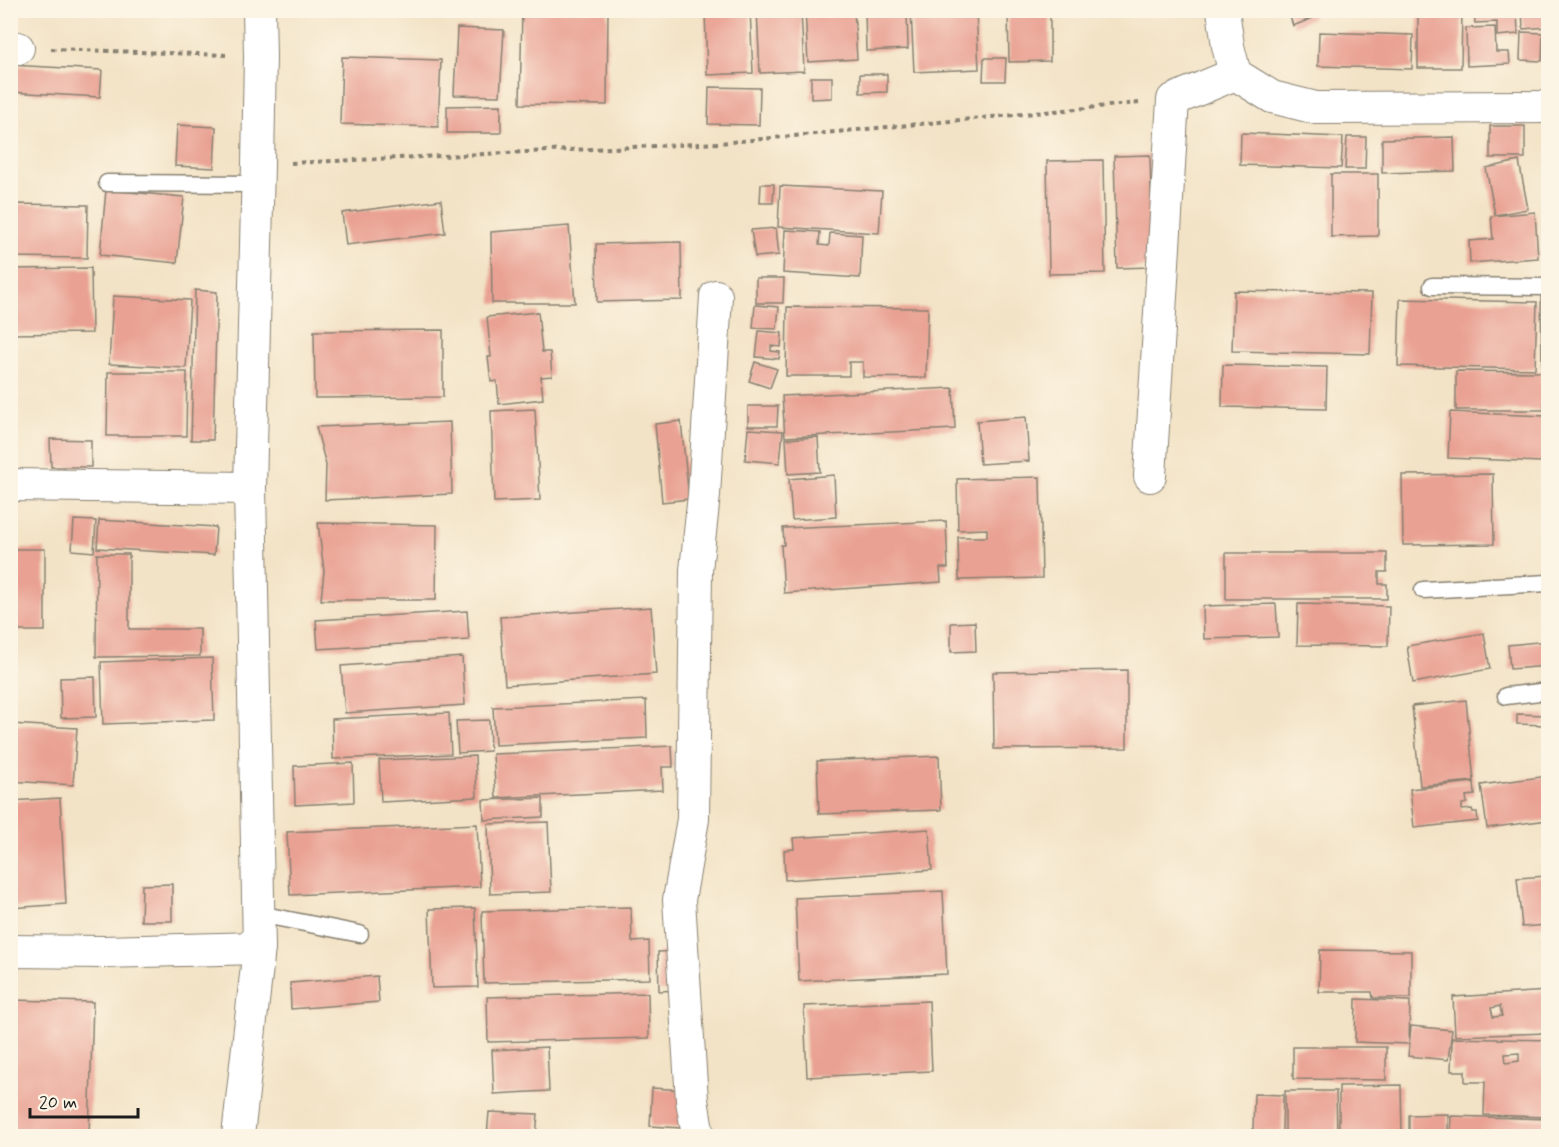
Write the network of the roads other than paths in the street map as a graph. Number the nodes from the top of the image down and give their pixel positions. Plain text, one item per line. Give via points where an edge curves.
1 (259, 10) edge
2 (1223, 10) edge
3 (1235, 74) junction
4 (1548, 107) edge
5 (258, 174) junction
6 (107, 183) dead end
7 (1432, 286) dead end
8 (1548, 287) edge
9 (716, 296) dead end
10 (1150, 476) dead end
11 (10, 485) edge
12 (250, 488) junction
13 (1548, 584) edge
14 (1423, 590) dead end
15 (1548, 691) edge
16 (1506, 696) dead end
17 (259, 914) junction
18 (360, 934) dead end
19 (259, 948) junction
20 (10, 951) edge
21 (238, 1137) edge
22 (698, 1137) edge

1 - 5 street
2 - 3 street
3 - 4 street via 1272,97 1316,108
3 - 10 street via 1173,100
5 - 6 lane
5 - 12 street
7 - 8 lane
9 - 22 street via 696,570 693,819 679,900 692,1100
11 - 12 street
12 - 17 street
13 - 14 lane
15 - 16 lane
17 - 18 lane
17 - 19 street
19 - 20 street
19 - 21 street

